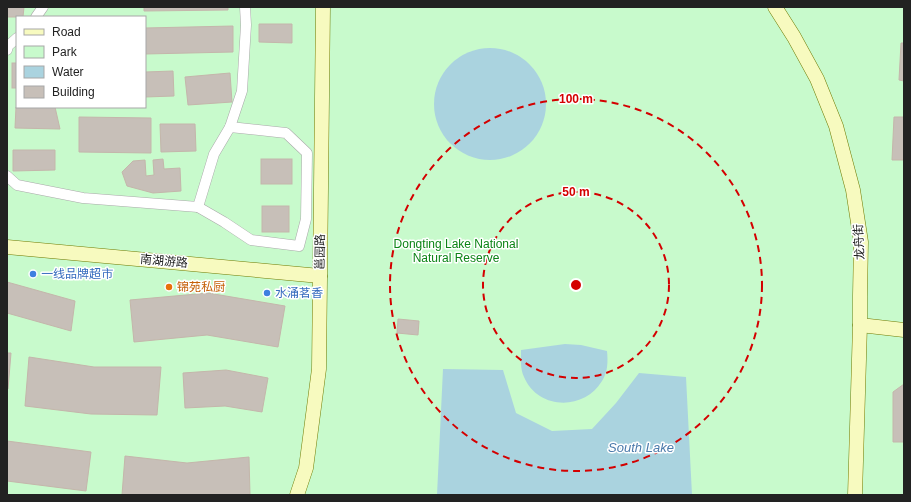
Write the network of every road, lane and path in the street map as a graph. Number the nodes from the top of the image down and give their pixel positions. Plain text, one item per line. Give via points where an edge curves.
1 (43, 7) edge
2 (245, 7) edge
3 (323, 7) edge
4 (775, 7) edge
5 (37, 16) edge
6 (16, 39) edge
7 (7, 50) edge
8 (230, 127) junction
9 (7, 176) edge
10 (198, 207) junction
11 (7, 247) edge
12 (320, 276) junction
13 (860, 325) junction
14 (904, 330) edge
15 (297, 495) edge
16 (855, 495) edge

1 - 5 street
2 - 8 street via 242,91
3 - 12 street, 邕园路
4 - 13 street, 龙舟街 via 817,79 840,140 853,190 861,242
6 - 7 street
8 - 10 street via 214,154
8 - 10 street via 286,133 308,153 306,219 299,246 250,240
9 - 10 street via 17,185 83,198
11 - 12 street, 南湖游路
12 - 15 street, 邕园路 via 319,369 306,468
13 - 14 street
13 - 16 street, 龙舟街

